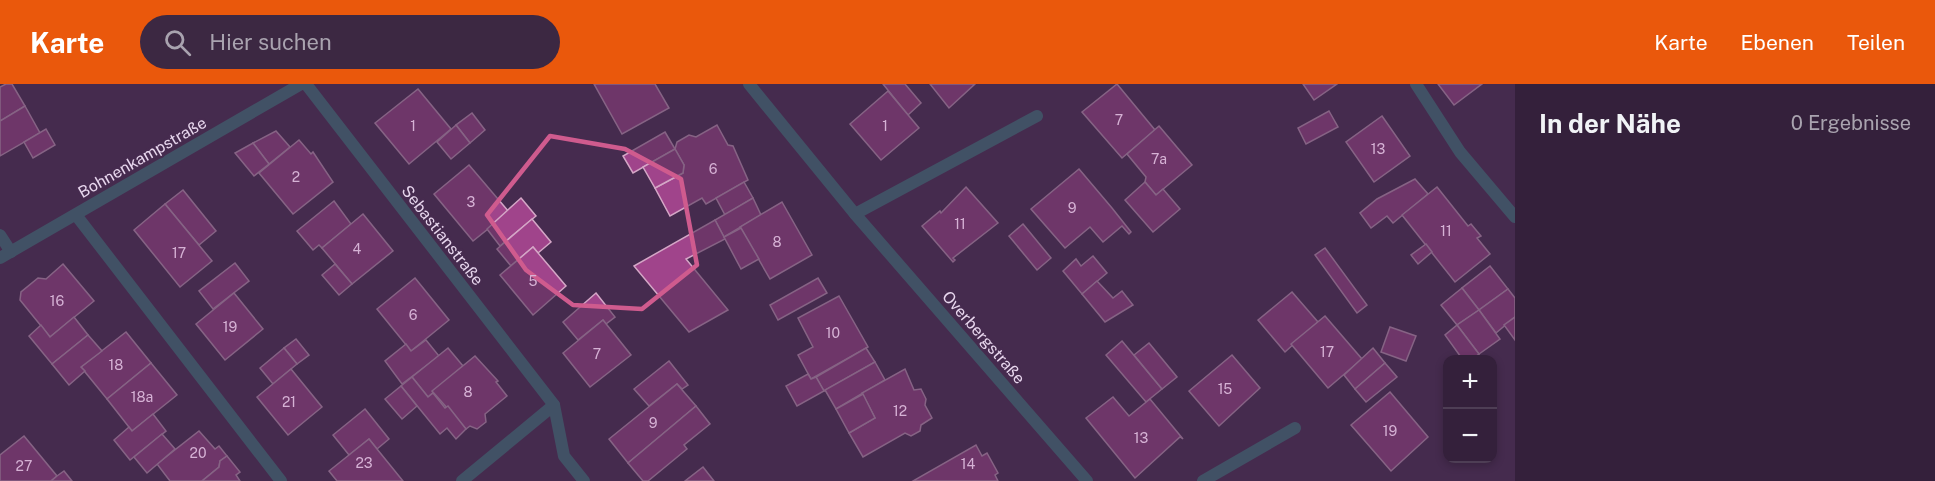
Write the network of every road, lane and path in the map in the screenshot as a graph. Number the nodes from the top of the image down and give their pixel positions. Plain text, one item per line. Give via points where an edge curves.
1 (301, 84) edge
2 (306, 84) edge
3 (749, 84) edge
4 (1416, 84) edge
5 (1037, 116) dead end
6 (76, 214) junction
7 (855, 214) junction
8 (1515, 217) edge
9 (0, 235) edge
10 (5, 255) edge
11 (554, 405) junction
12 (1295, 428) dead end
13 (281, 481) edge
14 (462, 481) edge
15 (584, 481) edge
16 (1087, 481) edge
17 (1203, 481) edge

1 - 6 street, Bohnenkampstraße
2 - 11 street, Sebastianstraße
3 - 7 street, Overbergstraße
4 - 8 street via 1460,152
5 - 7 street
6 - 10 street, Bohnenkampstraße
6 - 13 street
7 - 16 street, Overbergstraße
9 - 10 street
11 - 14 street
11 - 15 street, Sebastianstraße via 564,456
12 - 17 street

